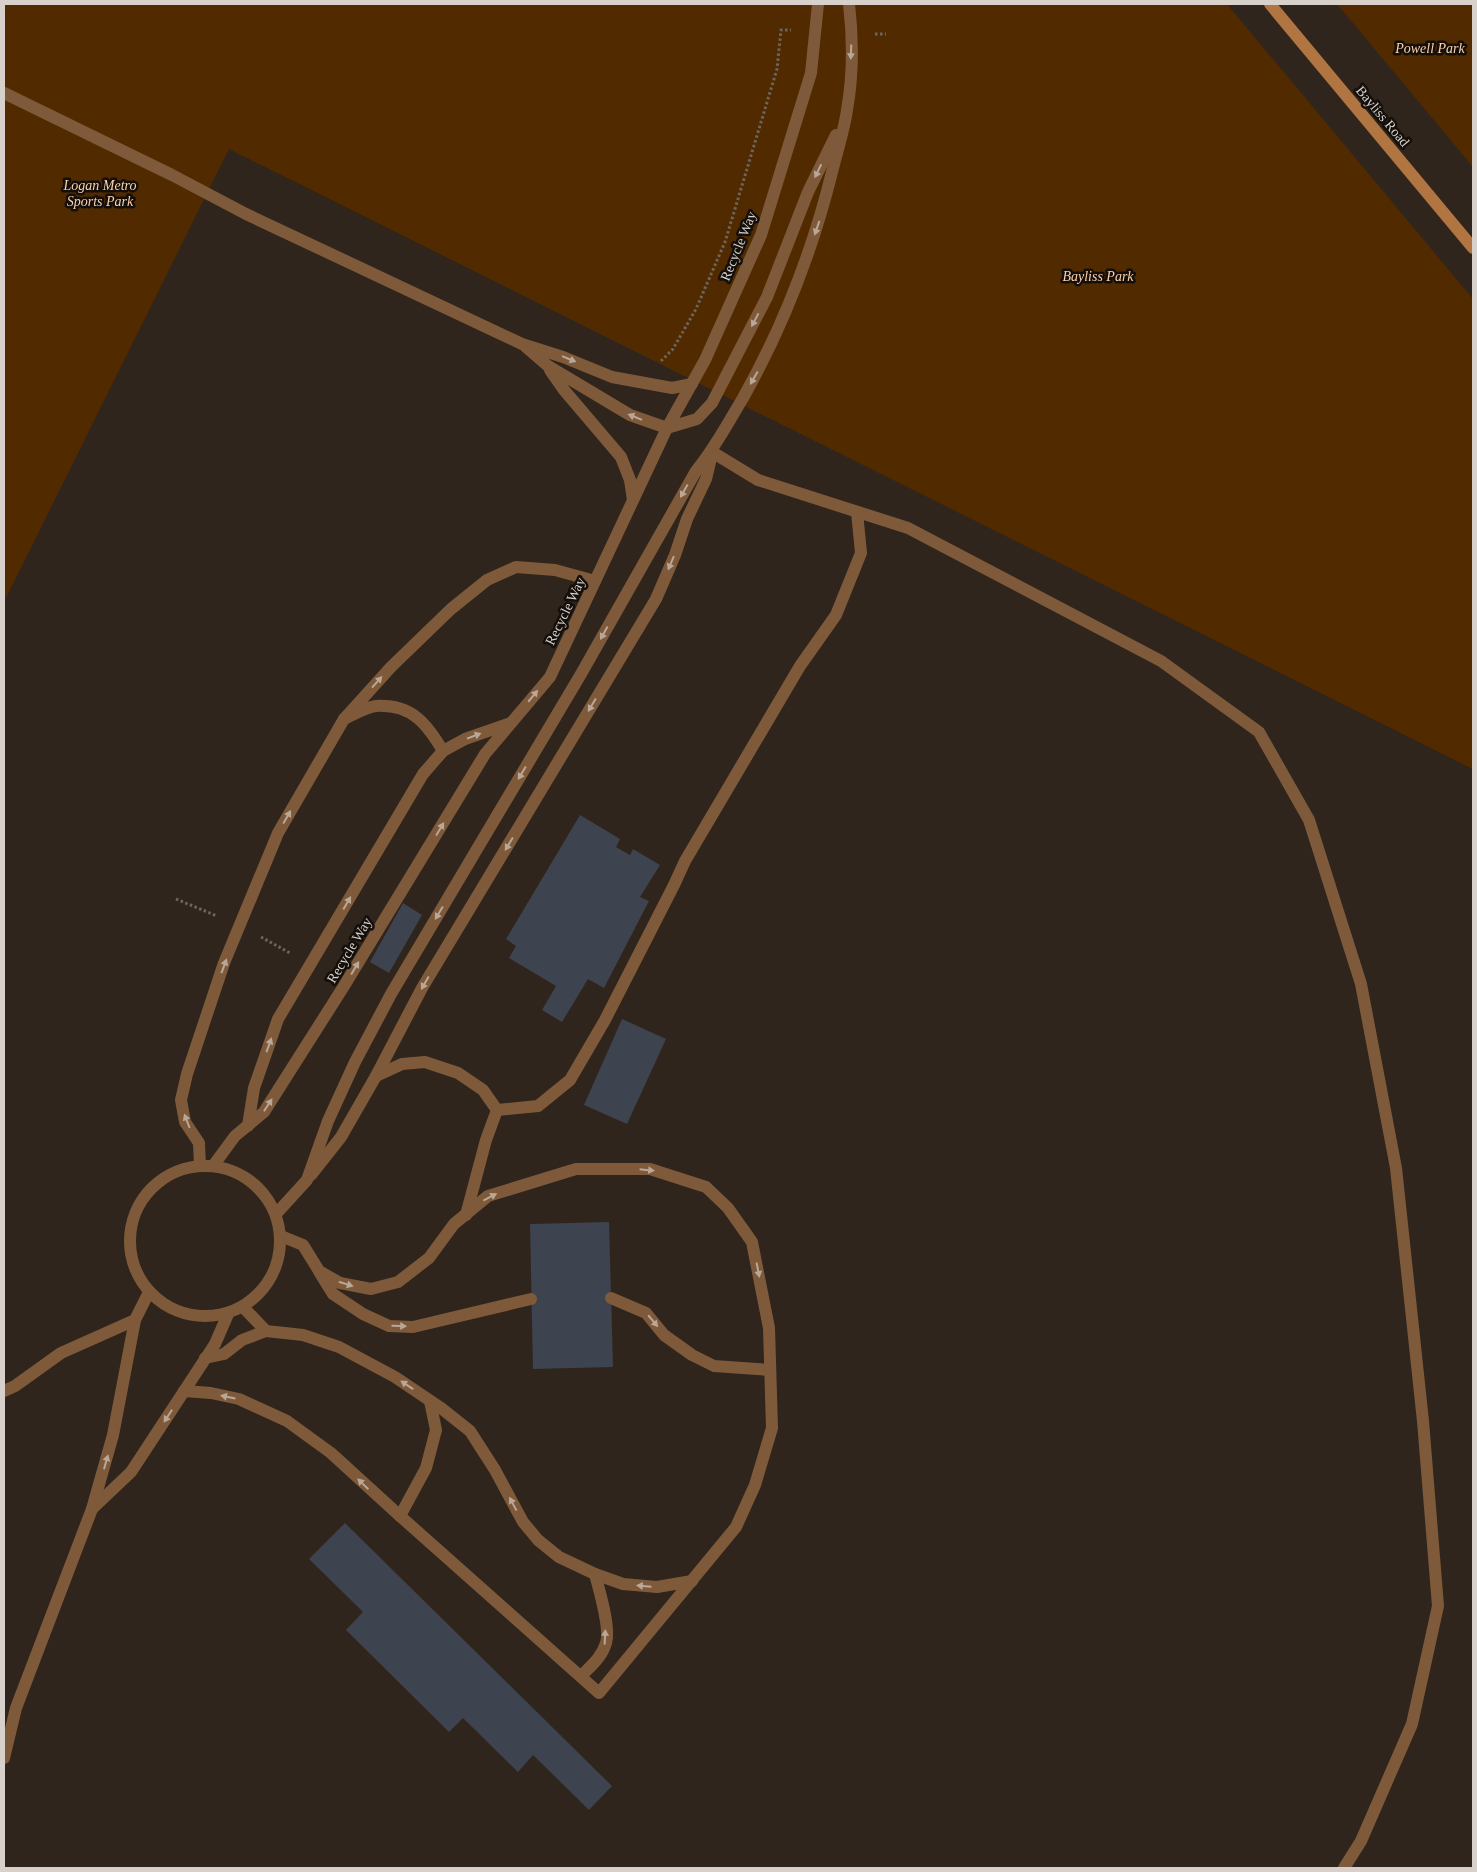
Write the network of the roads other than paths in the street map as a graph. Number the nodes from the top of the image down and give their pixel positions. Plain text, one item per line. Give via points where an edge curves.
1 (818, 4) edge
2 (849, 4) edge
3 (1270, 4) edge
4 (4, 93) edge
5 (847, 111) junction
6 (1473, 248) edge
7 (522, 344) junction
8 (548, 366) junction
9 (692, 384) junction
10 (667, 428) junction
11 (712, 452) junction
12 (633, 500) junction
13 (857, 512) junction
14 (596, 581) junction
15 (344, 719) junction
16 (511, 723) junction
17 (443, 751) junction
18 (376, 1076) junction
19 (497, 1110) junction
20 (248, 1126) junction
21 (206, 1166) junction
22 (307, 1180) junction
23 (276, 1214) junction
24 (466, 1215) junction
25 (281, 1236) junction
26 (319, 1271) junction
27 (149, 1292) junction
28 (611, 1298) dead end
29 (531, 1299) dead end
30 (243, 1306) junction
31 (228, 1314) junction
32 (135, 1320) junction
33 (266, 1331) junction
34 (205, 1358) junction
35 (770, 1370) junction
36 (184, 1390) junction
37 (4, 1391) edge
38 (430, 1401) junction
39 (92, 1509) junction
40 (400, 1516) junction
41 (595, 1574) junction
42 (692, 1581) junction
43 (581, 1676) junction
44 (4, 1758) edge
45 (1344, 1868) edge

1 - 9 street, Recycle Way via 811,73 761,235
2 -> 5 street via 852,33
3 - 6 street, Bayliss Road
4 - 7 street via 246,214
5 -> 10 street via 808,192 767,297 712,403 697,419
5 -> 11 street via 822,212 797,287 768,353
7 - 8 street
7 -> 9 street via 612,377 672,388
10 -> 8 street via 630,416
8 - 12 street via 564,390 621,457
9 - 10 street, Recycle Way
10 - 12 street, Recycle Way
11 - 13 street via 758,480
11 -> 18 street via 706,479 656,599 422,988
11 -> 22 street via 696,470 582,674 391,994 355,1062
12 - 14 street, Recycle Way
13 - 19 street via 861,553 836,615 800,666 685,861 606,1020 570,1080 538,1106
13 - 45 street via 908,528 1161,661 1259,732 1309,820 1361,984 1396,1168 1423,1421 1438,1606 1412,1724 1361,1841
15 -> 14 street via 391,667 451,609 487,580 516,567 554,570
16 -> 14 street, Recycle Way via 550,676
15 - 17 street via 375,706 400,708 419,717
21 -> 15 street via 199,1143 185,1122 181,1100 187,1074 224,963 278,833
17 -> 16 street
20 -> 16 street, Recycle Way via 264,1112 485,754
20 -> 17 street via 254,1088 278,1019 423,774
18 - 19 street via 402,1064 426,1062 464,1077 483,1090
18 - 22 street via 342,1137
19 - 24 street
20 - 21 street, Recycle Way
21 - 23 street via 227,1168 248,1178 264,1194
21 - 27 street via 181,1170 160,1180 143,1198 132,1221 130,1246 136,1271
22 - 23 street
23 - 25 street
26 -> 24 street via 340,1282 371,1289 398,1282 429,1258 454,1224
24 -> 35 street via 488,1196 576,1169 650,1169 706,1187 728,1208 752,1242 769,1328
25 - 26 street via 303,1245
25 - 30 street via 279,1257 272,1277 259,1294
26 -> 29 street via 333,1294 362,1314 389,1326 413,1327
27 - 31 street via 166,1306 185,1314
27 - 32 street
28 -> 35 street via 646,1313 664,1335 714,1366
30 - 31 street
30 - 33 street
31 - 34 street
32 - 37 street via 61,1353
39 -> 32 street via 113,1435
33 - 34 street via 242,1340 224,1354
38 -> 33 street via 339,1346 303,1335
34 - 36 street
35 - 42 street via 772,1428 755,1485 736,1527
36 -> 39 street via 131,1472
40 -> 36 street via 331,1453 286,1421 239,1399
38 - 40 street via 436,1430 426,1468
41 -> 38 street via 559,1557 538,1540 523,1522 470,1431
39 - 44 street via 16,1708
40 - 43 street
42 -> 41 street via 656,1587 623,1584
43 -> 41 street via 598,1659 607,1641 605,1615
42 - 43 street via 599,1693

